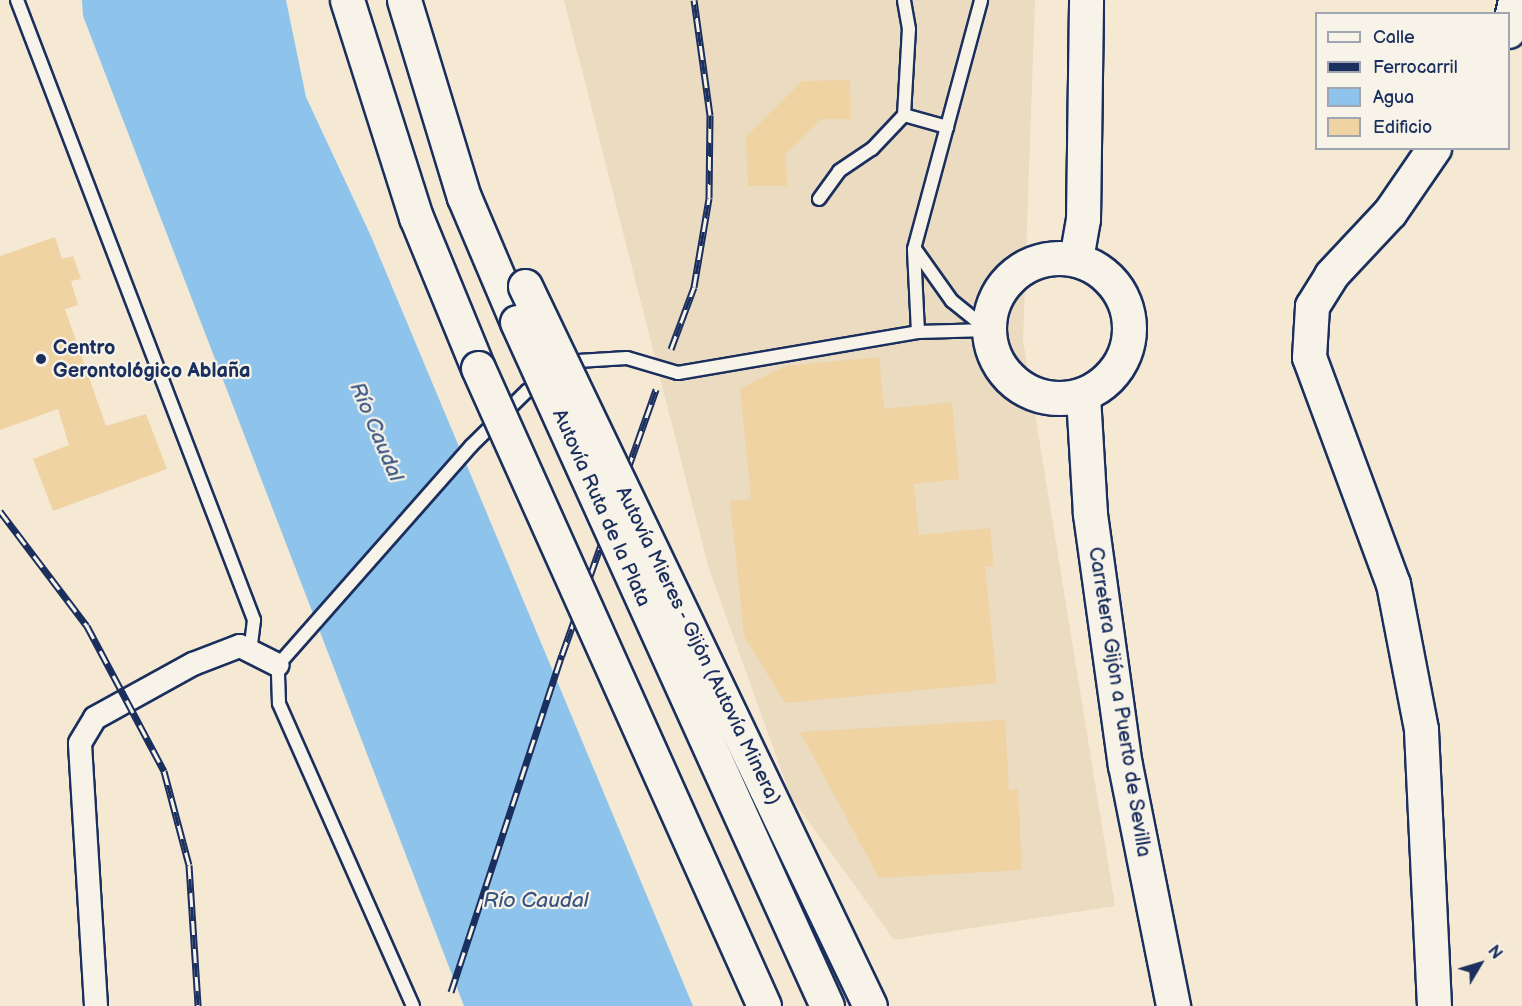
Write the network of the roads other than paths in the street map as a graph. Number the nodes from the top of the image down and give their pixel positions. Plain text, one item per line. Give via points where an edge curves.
1 (16, 0) edge
2 (347, 0) edge
3 (405, 0) edge
4 (904, 0) edge
5 (981, 0) edge
6 (1086, 0) edge
7 (1515, 0) edge
8 (1510, 26) edge
9 (904, 116) junction
10 (947, 127) junction
11 (1433, 150) edge
12 (819, 200) dead end
13 (914, 249) junction
14 (1076, 259) junction
15 (988, 330) junction
16 (918, 333) junction
17 (1083, 396) junction
18 (250, 651) junction
19 (278, 665) junction
20 (1446, 909) dead end
21 (1428, 944) junction
22 (96, 1006) edge
23 (413, 1006) edge
24 (764, 1006) edge
25 (826, 1006) edge
26 (870, 1006) edge
27 (1173, 1006) edge
28 (1434, 1006) edge

1 - 18 lane via 254,620
2 - 24 main road, bridge via 416,217 478,368
3 - 25 main road, Autovía Ruta de la Plata, bridge via 464,197
3 - 26 main road, Autovía Mieres - Gijón (Autovía Minera), bridge via 525,286
4 - 9 lane via 909,29
5 - 10 lane
6 - 14 main road via 1083,219
7 - 8 main road
9 - 10 lane
9 - 12 lane via 872,149 839,171
10 - 13 lane
11 - 21 main road via 1390,212 1312,306 1309,357 1393,584 1421,729
13 - 15 lane via 952,301
13 - 16 lane
14 - 15 main road via 1043,259 1014,273 994,298
14 - 17 main road via 1107,276 1127,307 1128,316 1129,343 1113,376
15 - 16 lane
15 - 17 main road via 996,362 1018,387 1050,399
16 - 19 lane via 678,373 627,358 578,361 527,391 471,446
17 - 27 main road, Carretera Gijón a Puerto de Sevilla via 1090,514 1125,765
18 - 19 street
18 - 22 street via 240,646 193,664 132,695 95,718 80,743
19 - 23 lane via 279,703
20 - 21 street
21 - 28 main road

